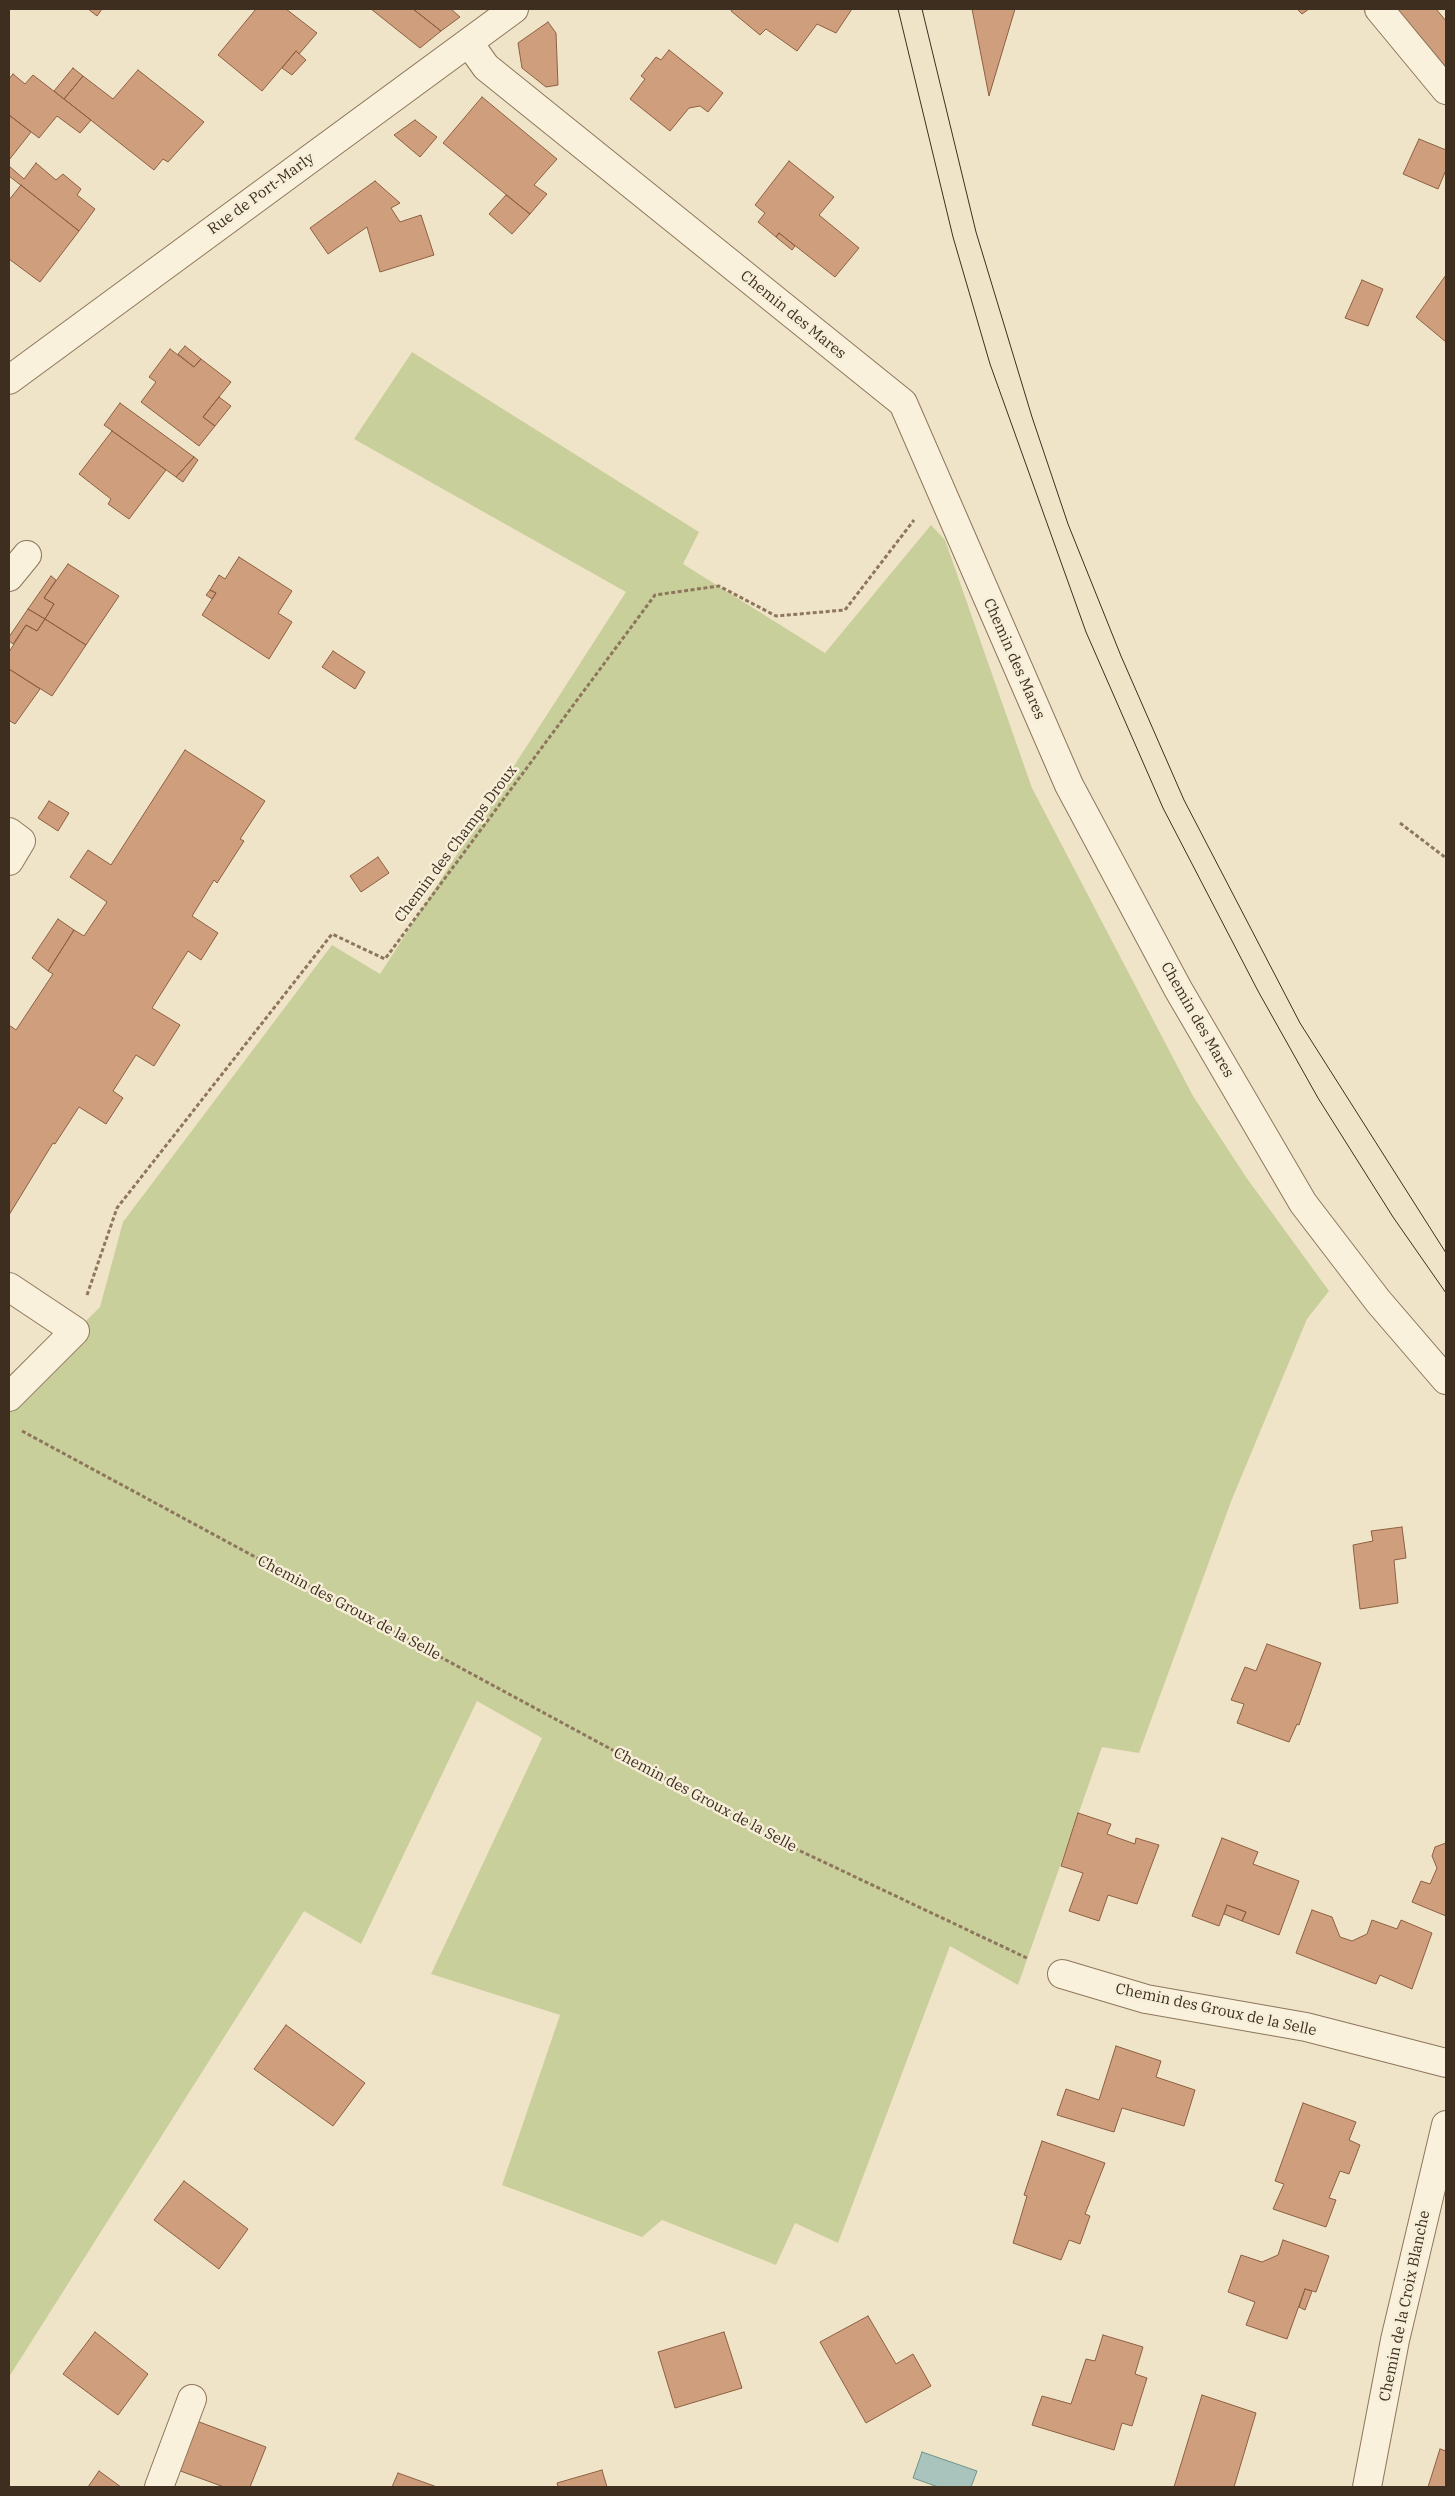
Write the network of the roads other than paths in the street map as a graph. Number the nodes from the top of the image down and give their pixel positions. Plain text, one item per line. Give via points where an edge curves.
1 (514, 9) edge
2 (1379, 9) edge
3 (469, 43) junction
4 (1446, 90) edge
5 (9, 380) edge
6 (27, 555) dead end
7 (9, 577) edge
8 (9, 832) edge
9 (9, 861) edge
10 (9, 1287) edge
11 (1446, 1380) edge
12 (9, 1397) edge
13 (1062, 1974) road end
14 (1446, 2063) edge
15 (1446, 2125) edge
16 (192, 2399) dead end
17 (159, 2487) edge
18 (1367, 2487) edge

1 - 3 street, Rue de Port-Marly
2 - 4 street
3 - 5 street, Rue de Port-Marly
3 - 11 street, Chemin des Mares via 486,68 903,403 1069,784 1178,989 1303,1203 1378,1301
6 - 7 street
8 - 9 street via 21,841
10 - 12 street via 75,1331
13 - 14 street, Chemin des Groux de la Selle via 1146,1999 1306,2027
15 - 18 street, Chemin de la Croix Blanche via 1395,2340
16 - 17 street

